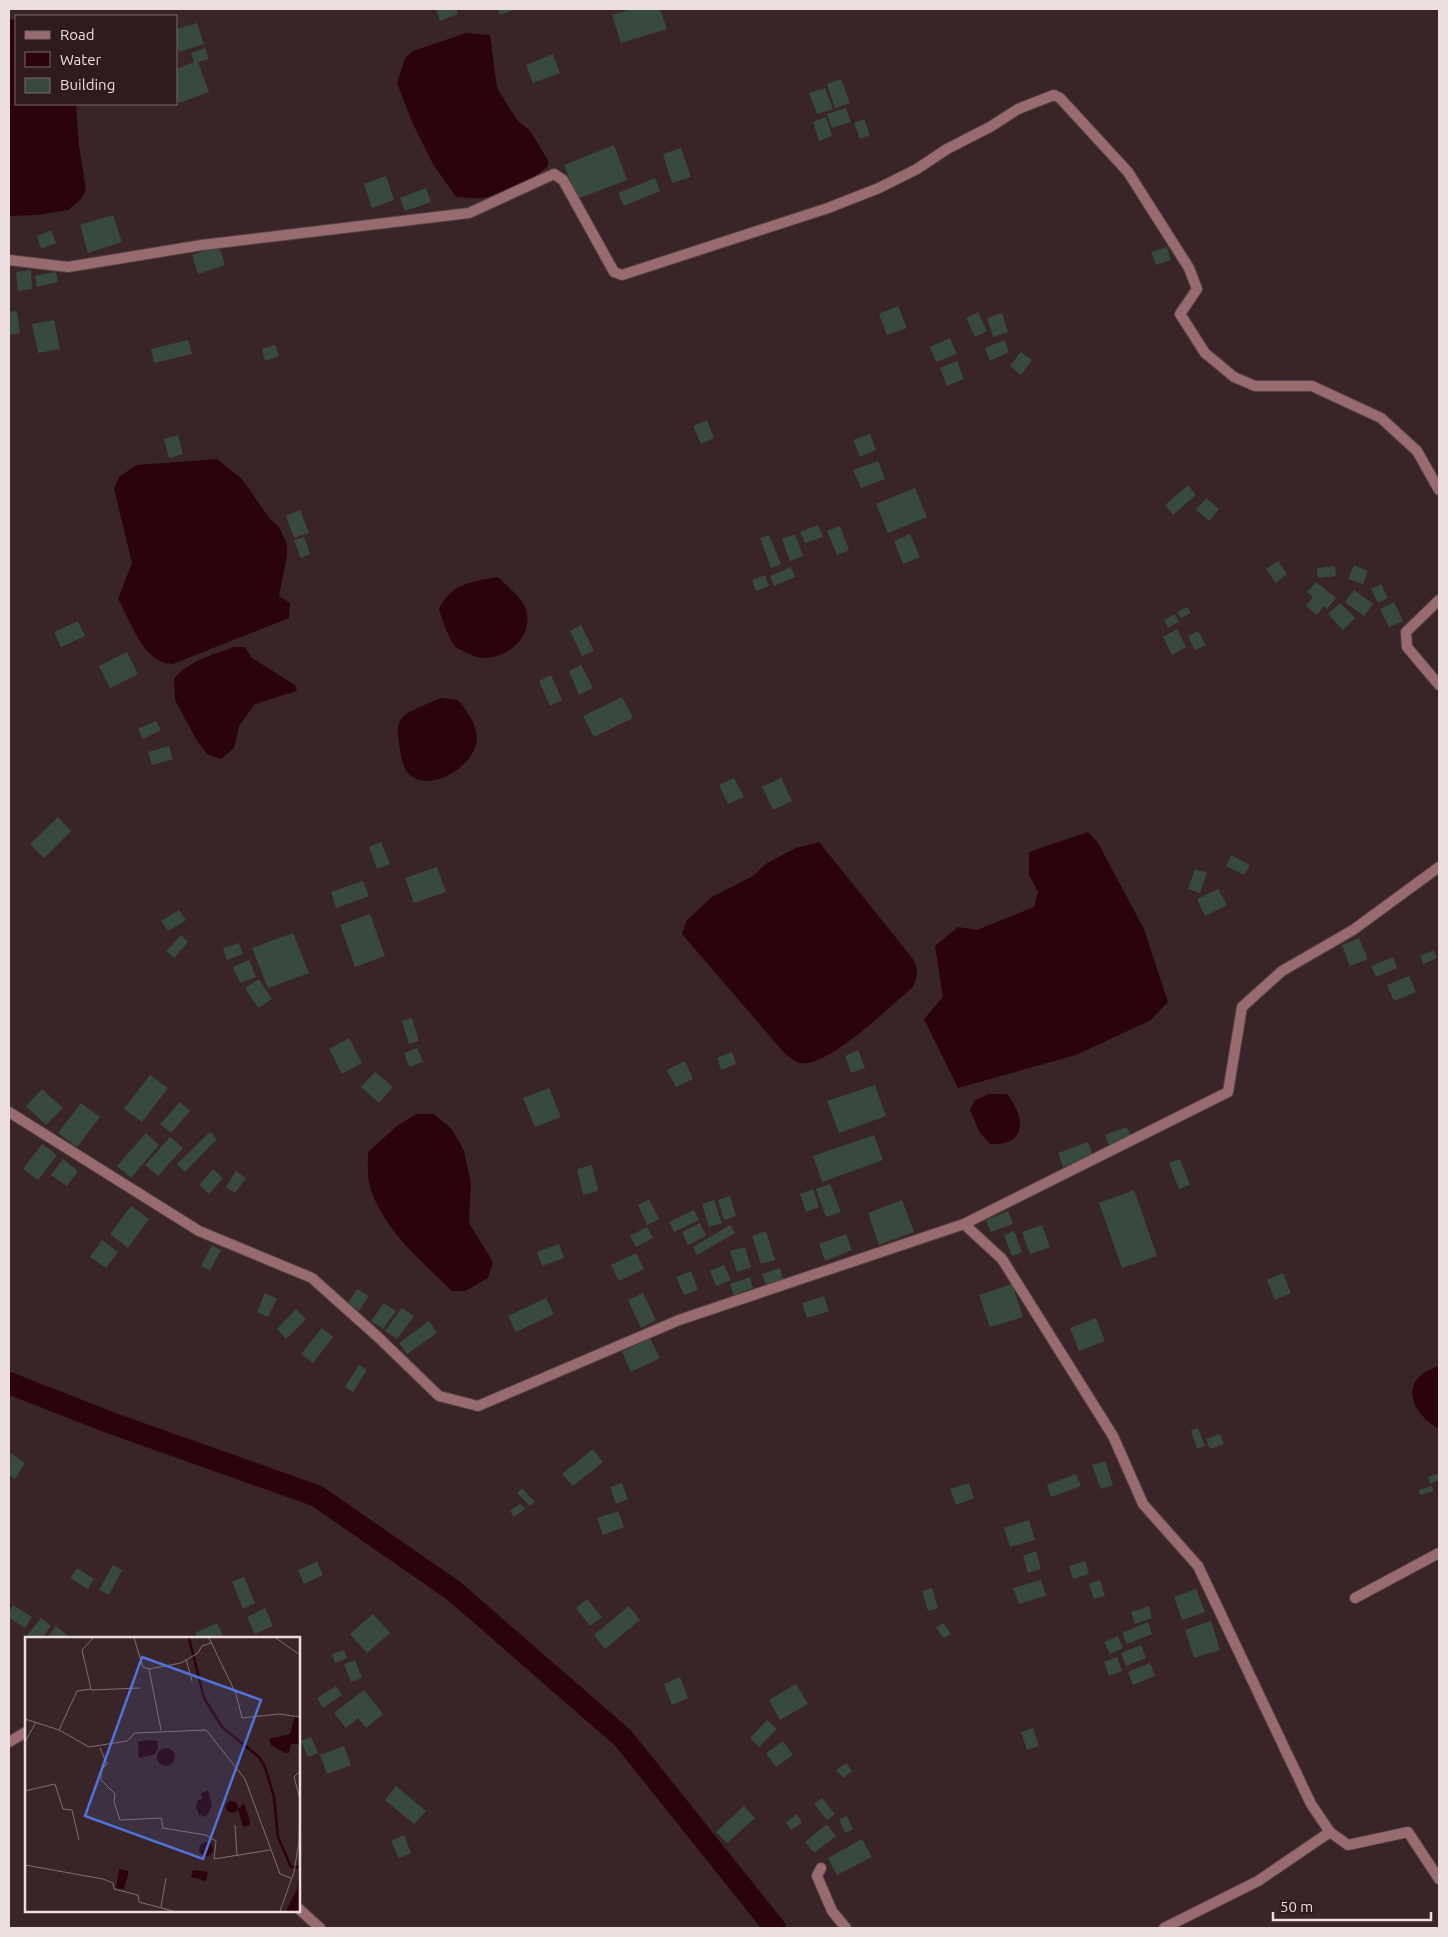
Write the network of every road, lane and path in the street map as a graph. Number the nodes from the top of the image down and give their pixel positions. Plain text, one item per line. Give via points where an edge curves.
1 (9, 260) edge
2 (1439, 490) edge
3 (1439, 600) edge
4 (1439, 685) edge
5 (1439, 867) edge
6 (9, 1112) edge
7 (964, 1224) junction
8 (1439, 1553) edge
9 (1355, 1598) dead end
10 (25, 1733) edge
11 (9, 1742) edge
12 (1330, 1832) junction
13 (821, 1868) dead end
14 (1439, 1879) edge
15 (300, 1911) edge
16 (320, 1928) edge
17 (846, 1928) edge
18 (1164, 1928) edge

1 - 2 street via 68,267 202,244 469,213 554,174 563,180 614,272 622,275 828,208 879,188 1018,109 1054,95 1128,172 1189,268 1197,289 1180,314 1205,353 1234,377 1255,386 1312,386 1381,418 1417,451
3 - 4 street via 1406,632 1407,646
5 - 7 street via 1353,930 1282,970 1242,1007 1228,1092
6 - 7 street via 199,1232 312,1278 439,1396 478,1406 679,1320
7 - 12 street via 1002,1258 1113,1436 1143,1504 1198,1566 1311,1804
8 - 9 street
10 - 11 street
12 - 14 street via 1348,1845 1408,1832
12 - 18 street via 1258,1881
13 - 17 street via 817,1876 832,1911
15 - 16 street

